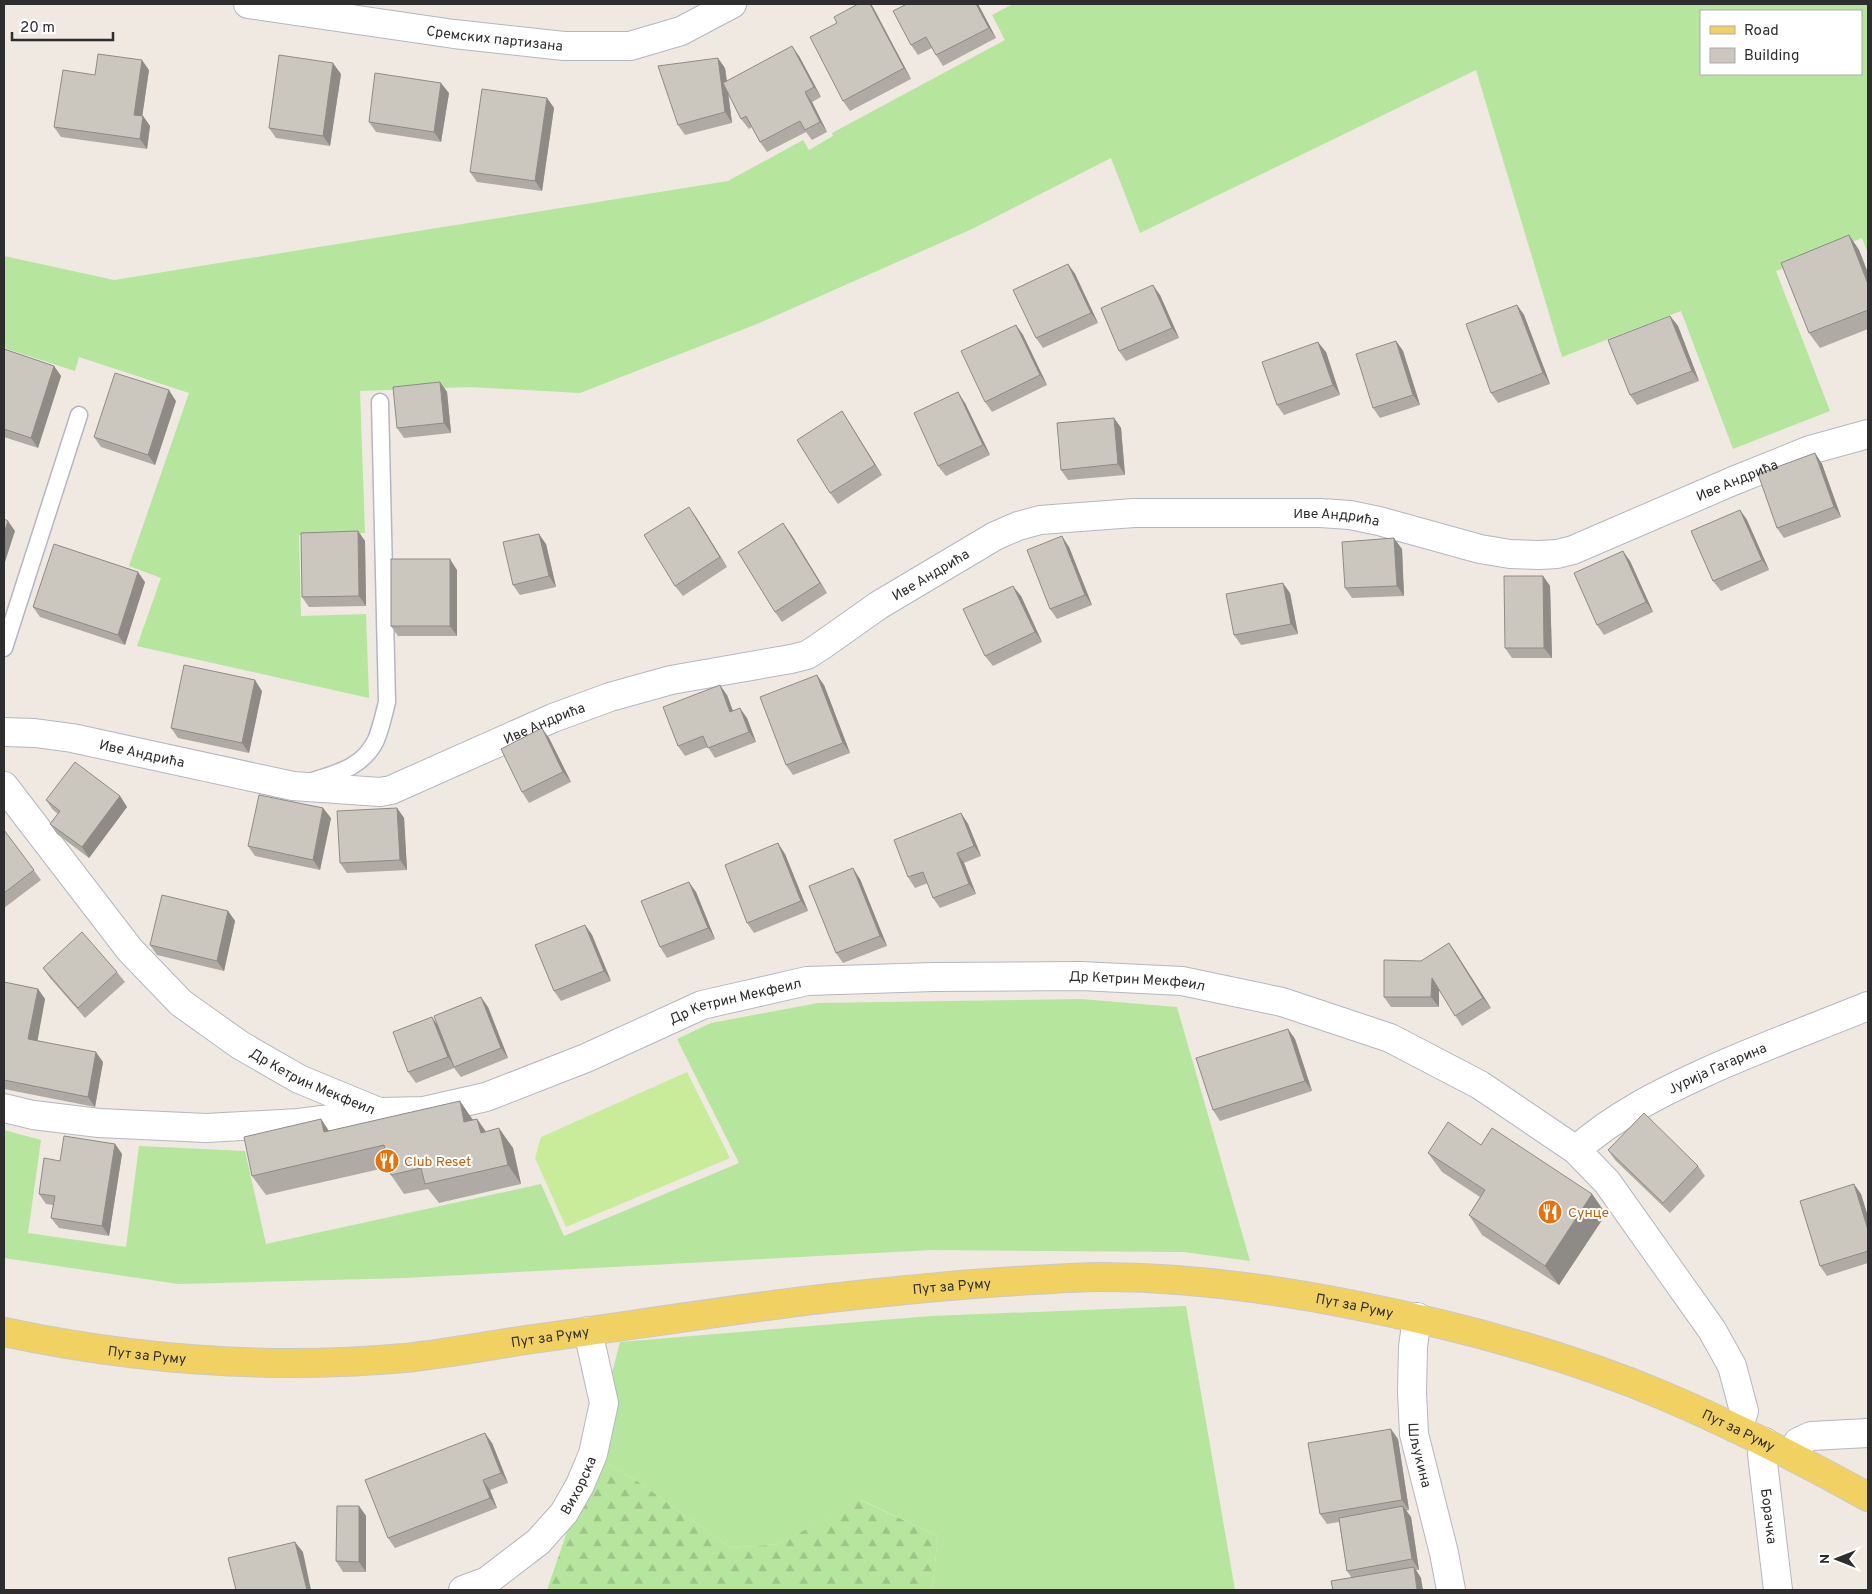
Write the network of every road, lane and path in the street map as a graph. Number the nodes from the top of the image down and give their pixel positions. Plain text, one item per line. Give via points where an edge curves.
1 (248, 4) edge
2 (732, 4) edge
3 (380, 402) dead end
4 (79, 415) dead end
5 (1868, 434) edge
6 (4, 648) edge
7 (4, 732) edge
8 (4, 786) edge
9 (293, 786) junction
10 (1868, 1006) edge
11 (4, 1108) edge
12 (379, 1112) junction
13 (1576, 1150) junction
14 (1417, 1317) junction
15 (4, 1332) edge
16 (588, 1332) junction
17 (1738, 1429) junction
18 (1868, 1433) edge
19 (1765, 1442) junction
20 (1790, 1454) junction
21 (1868, 1498) edge
22 (463, 1590) edge
23 (1451, 1590) edge
24 (1778, 1590) edge

1 - 2 street, Сремских партизана via 454,34 564,46 630,46 681,31
3 - 9 lane via 387,702 376,740 358,763 342,772
4 - 6 lane
5 - 9 street, Иве Андрића via 1810,450 1557,554 1510,554 1480,549 1379,521 1343,515 1134,513 1040,520 995,536 880,605 807,655 671,680 610,696 391,790
7 - 9 street, Иве Андрића via 72,738
8 - 12 street, Др Кетрин Мекфеил via 130,950 181,1003 240,1046 299,1079
10 - 13 street, Јурија Гагарина via 1672,1088 1594,1134
11 - 12 street via 99,1123 206,1128 299,1123
12 - 13 street, Др Кетрин Мекфеил via 424,1111 486,1097 586,1058 702,1006 807,981 1081,976 1182,981 1282,1002 1390,1038 1480,1085
13 - 17 street, Др Кетрин Мекфеил via 1607,1182 1712,1330 1732,1366 1741,1398 1744,1411
14 - 16 main road, Пут за Руму via 1296,1294 1186,1280 1100,1277 909,1289
14 - 17 main road, Пут за Руму via 1569,1360 1660,1394
14 - 23 street, Шљукина via 1413,1347 1414,1434
15 - 16 main road, Пут за Руму via 130,1355 207,1362 301,1363 405,1358
16 - 22 street, Вихорска via 604,1403 593,1454 580,1484 564,1513 538,1542 487,1581
17 - 19 main road, Пут за Руму
18 - 20 street via 1811,1436 1798,1442
19 - 20 main road, Пут за Руму
19 - 24 street, Борачка via 1762,1454
20 - 21 main road, Пут за Руму

